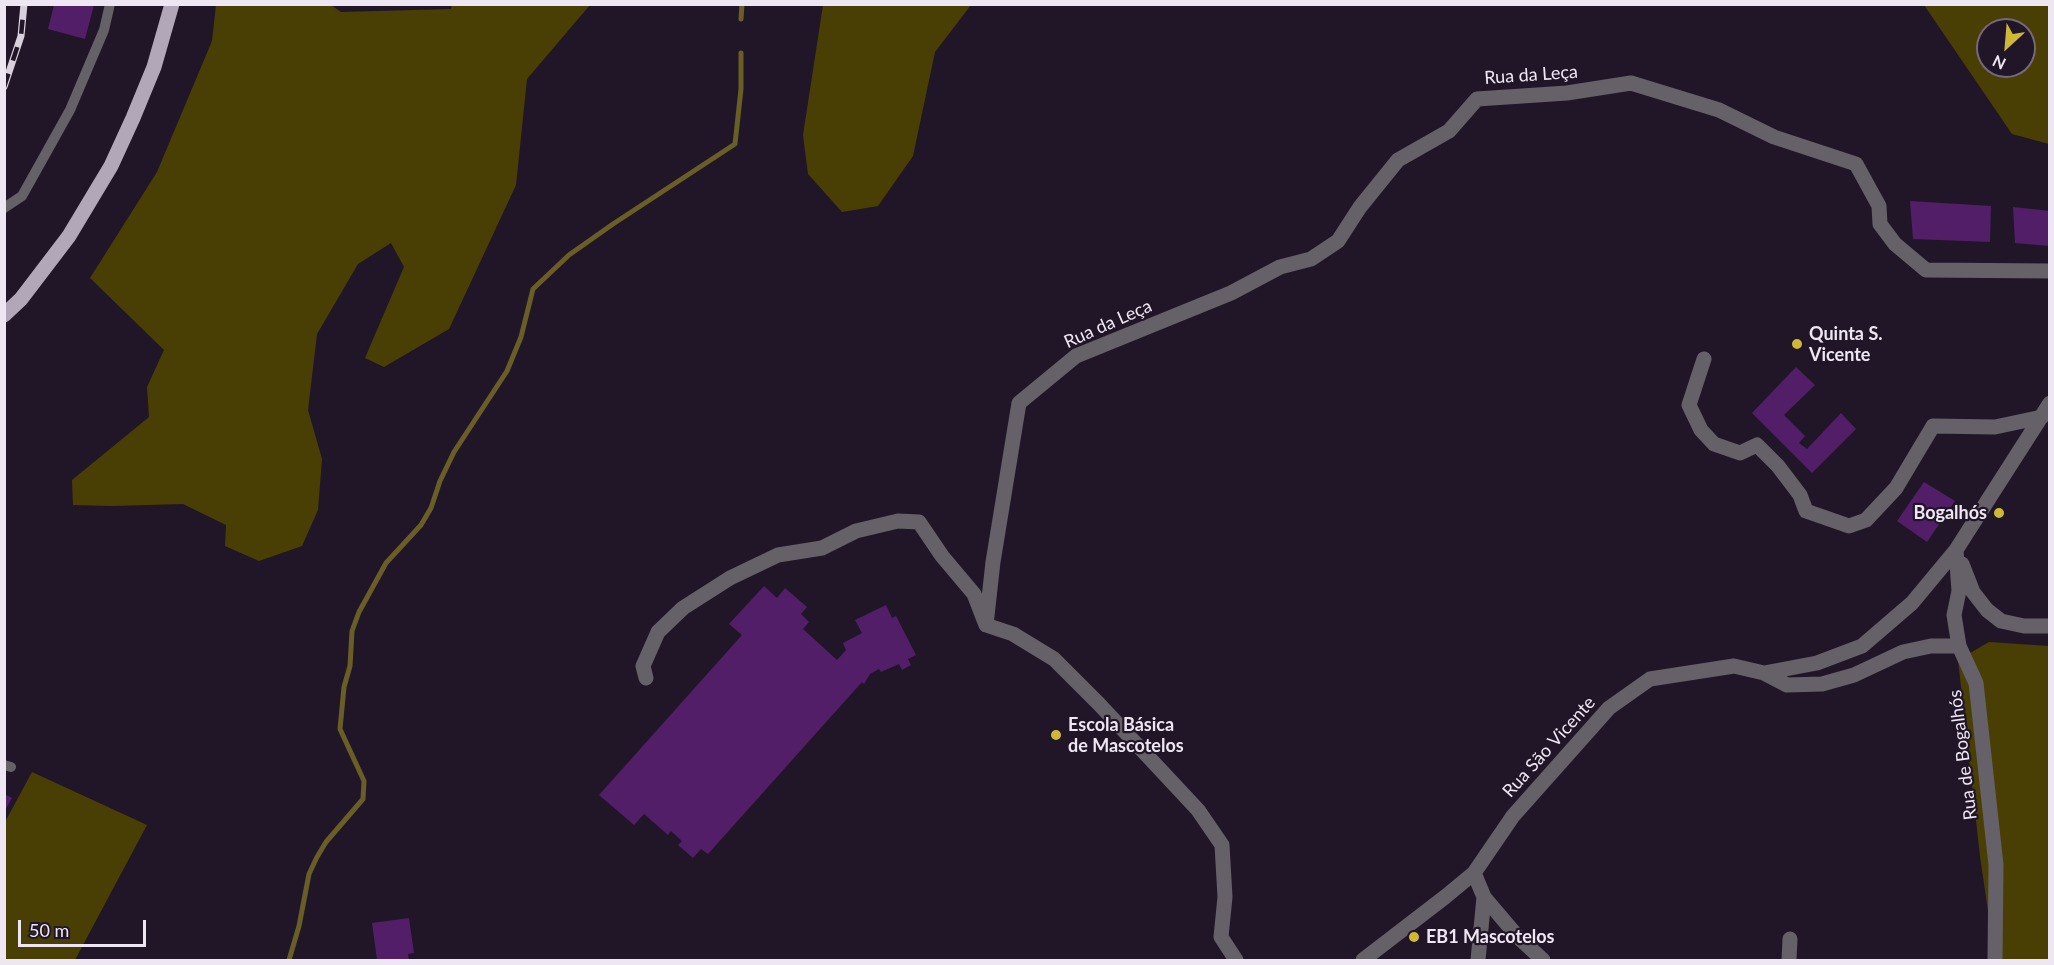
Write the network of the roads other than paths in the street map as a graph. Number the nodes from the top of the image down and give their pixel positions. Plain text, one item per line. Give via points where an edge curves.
1 (111, 4) edge
2 (172, 4) edge
3 (4, 208) edge
4 (2049, 271) edge
5 (4, 315) edge
6 (1704, 359) dead end
7 (2046, 410) edge
8 (1956, 550) junction
9 (986, 626) junction
10 (2049, 626) edge
11 (1959, 646) junction
12 (1764, 673) junction
13 (646, 678) dead end
14 (1474, 873) junction
15 (1484, 897) junction
16 (1790, 939) dead end
17 (1236, 960) edge
18 (1363, 960) edge
19 (1478, 960) edge
20 (1543, 960) edge
21 (1789, 960) edge
22 (1995, 960) edge

1 - 3 lane via 105,30 70,110 22,196
2 - 5 main road via 154,67 111,166 69,236
4 - 9 street, Rua da Leça via 1926,270 1894,244 1880,224 1879,206 1856,164 1774,137 1719,110 1631,83 1567,93 1477,99 1449,131 1398,160 1338,241 1311,259 1280,267 1231,293 1076,356 1019,403
6 - 7 street via 1689,405 1701,430 1714,444 1740,453 1757,445 1800,495 1806,511 1849,526 1866,520 1896,488 1934,426 1995,427
7 - 8 street, Rua São Vicente
8 - 10 street via 1973,592 1987,610 2001,621
8 - 11 street, Rua de Bogalhós via 1959,591 1954,615
8 - 12 street, Rua São Vicente via 1912,603 1862,646 1817,663
9 - 13 street via 974,594 919,522 898,521 856,531 822,548 778,555 730,578 683,608 658,632 643,666
9 - 17 street via 1013,634 1054,659 1198,810 1222,845 1225,897 1221,937
11 - 12 street via 1903,652 1854,675 1822,684 1787,685
11 - 22 street, Rua de Bogalhós via 1976,683 1996,866
12 - 14 street, Rua São Vicente via 1734,666 1650,679 1609,708 1513,816
14 - 15 street
14 - 18 street, Rua São Vicente
15 - 19 street
15 - 20 street
16 - 21 street

